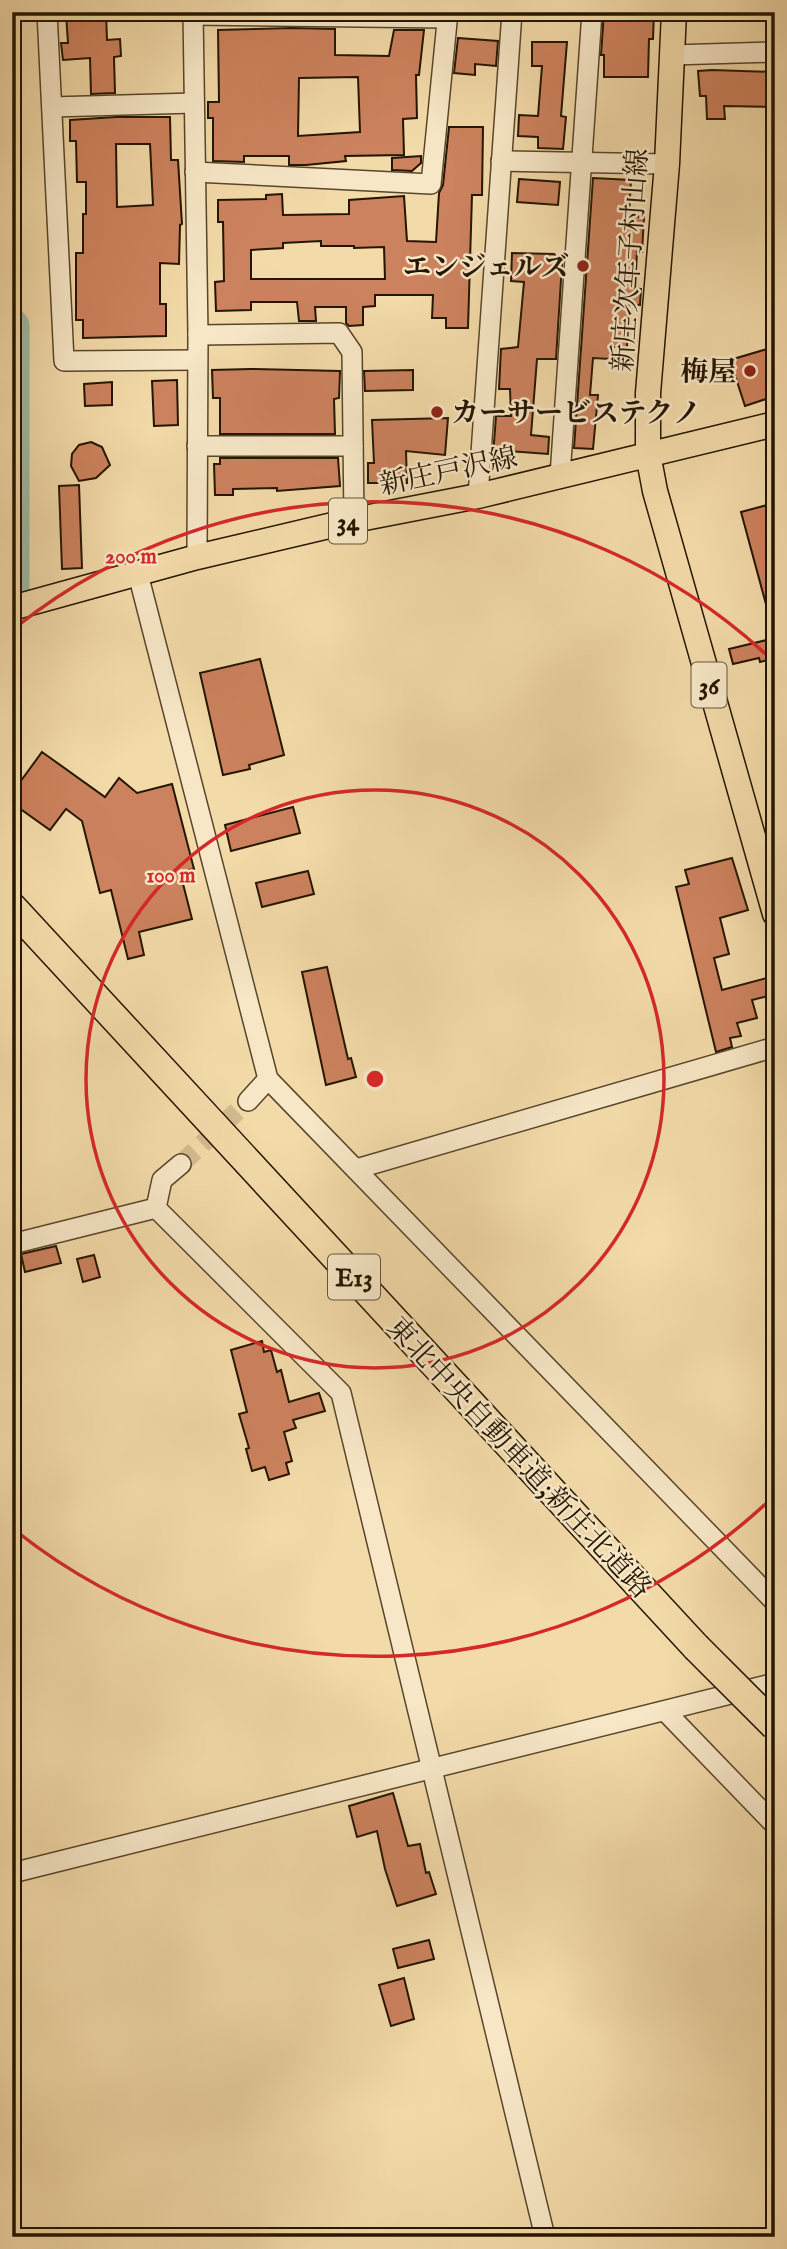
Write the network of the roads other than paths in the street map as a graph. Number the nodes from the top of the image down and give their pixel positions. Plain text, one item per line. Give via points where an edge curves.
1 (47, 12) edge
2 (512, 12) edge
3 (592, 12) edge
4 (674, 12) edge
5 (193, 14) edge
6 (315, 14) edge
7 (447, 15) edge
8 (775, 52) edge
9 (671, 55) junction
10 (194, 103) junction
11 (51, 107) junction
12 (502, 160) junction
13 (581, 162) junction
14 (667, 164) junction
15 (195, 172) junction
16 (198, 335) junction
17 (197, 360) junction
18 (775, 424) edge
19 (197, 446) junction
20 (353, 446) junction
21 (648, 454) junction
22 (559, 476) junction
23 (478, 496) junction
24 (354, 520) junction
25 (197, 558) junction
26 (138, 574) junction
27 (12, 608) edge
28 (12, 907) edge
29 (775, 915) edge
30 (775, 1046) edge
31 (268, 1079) junction
32 (248, 1101) tunnel mouth
33 (181, 1164) tunnel mouth
34 (356, 1169) junction
35 (156, 1208) junction
36 (12, 1244) edge
37 (775, 1602) edge
38 (775, 1683) edge
39 (665, 1711) junction
40 (775, 1726) edge
41 (432, 1769) junction
42 (775, 1825) edge
43 (12, 1873) edge
44 (545, 2237) edge

1 - 11 street
2 - 12 street
3 - 13 street
4 - 9 main road, 新庄次年子村山線 / 36
5 - 6 street
5 - 10 street
6 - 7 street
7 - 15 street via 431,184
8 - 9 street
9 - 14 main road, 新庄次年子村山線 / 36
10 - 11 street
10 - 15 street
11 - 17 street via 64,360
12 - 13 street
12 - 23 street
13 - 14 street
13 - 22 street
14 - 21 main road, 新庄次年子村山線 / 36 via 648,393
15 - 16 street
16 - 17 street
16 - 20 street via 339,333 352,352
17 - 19 street
18 - 21 main road, 新庄戸沢線 / 34
19 - 20 street
19 - 25 street
20 - 24 street
21 - 22 main road, 新庄戸沢線 / 34
21 - 29 main road, 新庄次年子村山線 / 36
22 - 23 main road, 新庄戸沢線 / 34
23 - 24 main road, 新庄戸沢線 / 34
24 - 25 main road, 新庄戸沢線 / 34
25 - 26 main road, 新庄戸沢線 / 34
26 - 27 main road, 新庄戸沢線 / 34
26 - 31 street
28 - 40 highway, 東北中央自動車道;新庄北道路 / E13, bridge via 696,1647
30 - 34 street
31 - 32 street
31 - 34 street
33 - 35 street via 162,1181
34 - 37 street
35 - 36 street
35 - 41 street via 341,1393
38 - 39 street
39 - 41 street
39 - 42 street
41 - 43 street
41 - 44 street

